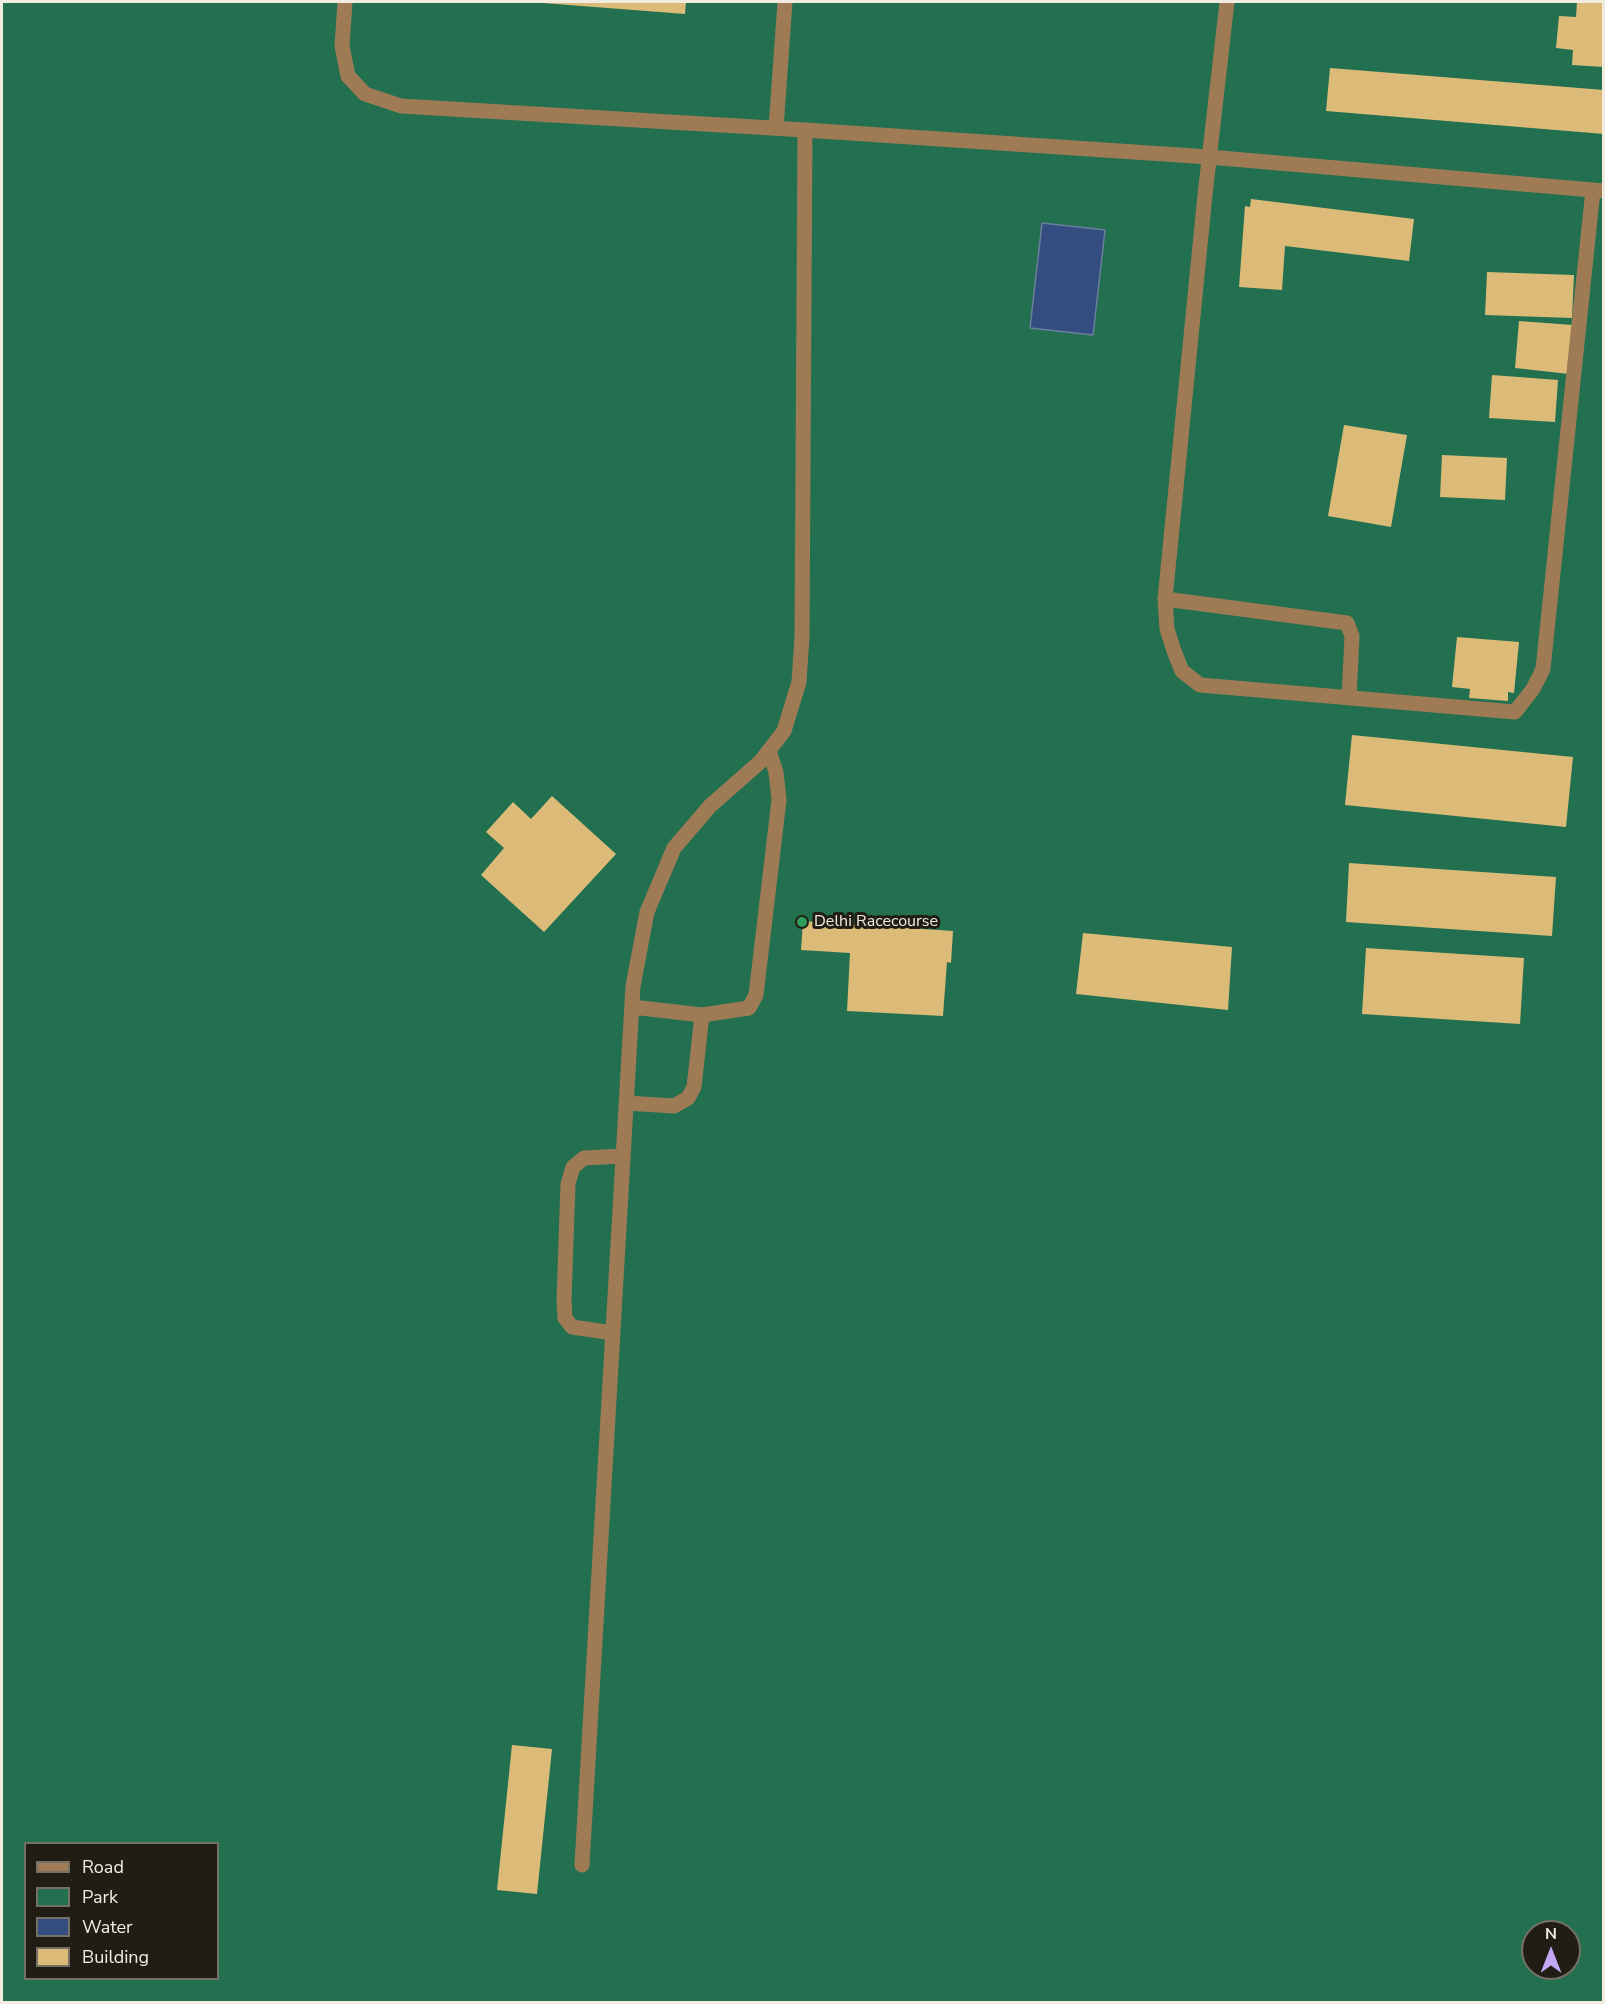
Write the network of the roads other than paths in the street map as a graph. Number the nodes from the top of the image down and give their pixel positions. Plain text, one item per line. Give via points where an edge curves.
1 (345, 2) edge
2 (785, 2) edge
3 (1227, 2) edge
4 (776, 128) junction
5 (805, 130) junction
6 (1209, 157) junction
7 (1598, 190) edge
8 (1165, 599) junction
9 (1349, 698) junction
10 (769, 751) junction
11 (632, 1007) junction
12 (702, 1015) junction
13 (626, 1103) junction
14 (623, 1156) junction
15 (613, 1333) junction
16 (582, 1865) dead end

1 - 4 lane via 342,45 348,76 365,94 401,106
2 - 4 lane
3 - 6 lane
4 - 5 lane
5 - 6 lane
5 - 10 lane via 802,637 799,682 784,731
6 - 7 lane
6 - 8 lane
7 - 9 lane via 1543,669 1515,712
8 - 9 lane via 1167,629 1182,671 1200,685
8 - 9 lane via 1347,623 1352,636
10 - 11 lane via 710,806 674,848 647,912
10 - 12 lane via 779,800 756,995 749,1008
11 - 12 lane
11 - 13 lane
12 - 13 lane via 694,1087 688,1098 674,1106
13 - 14 lane
14 - 15 lane
14 - 15 lane via 584,1158 573,1167 568,1184 565,1318 572,1327
15 - 16 lane

